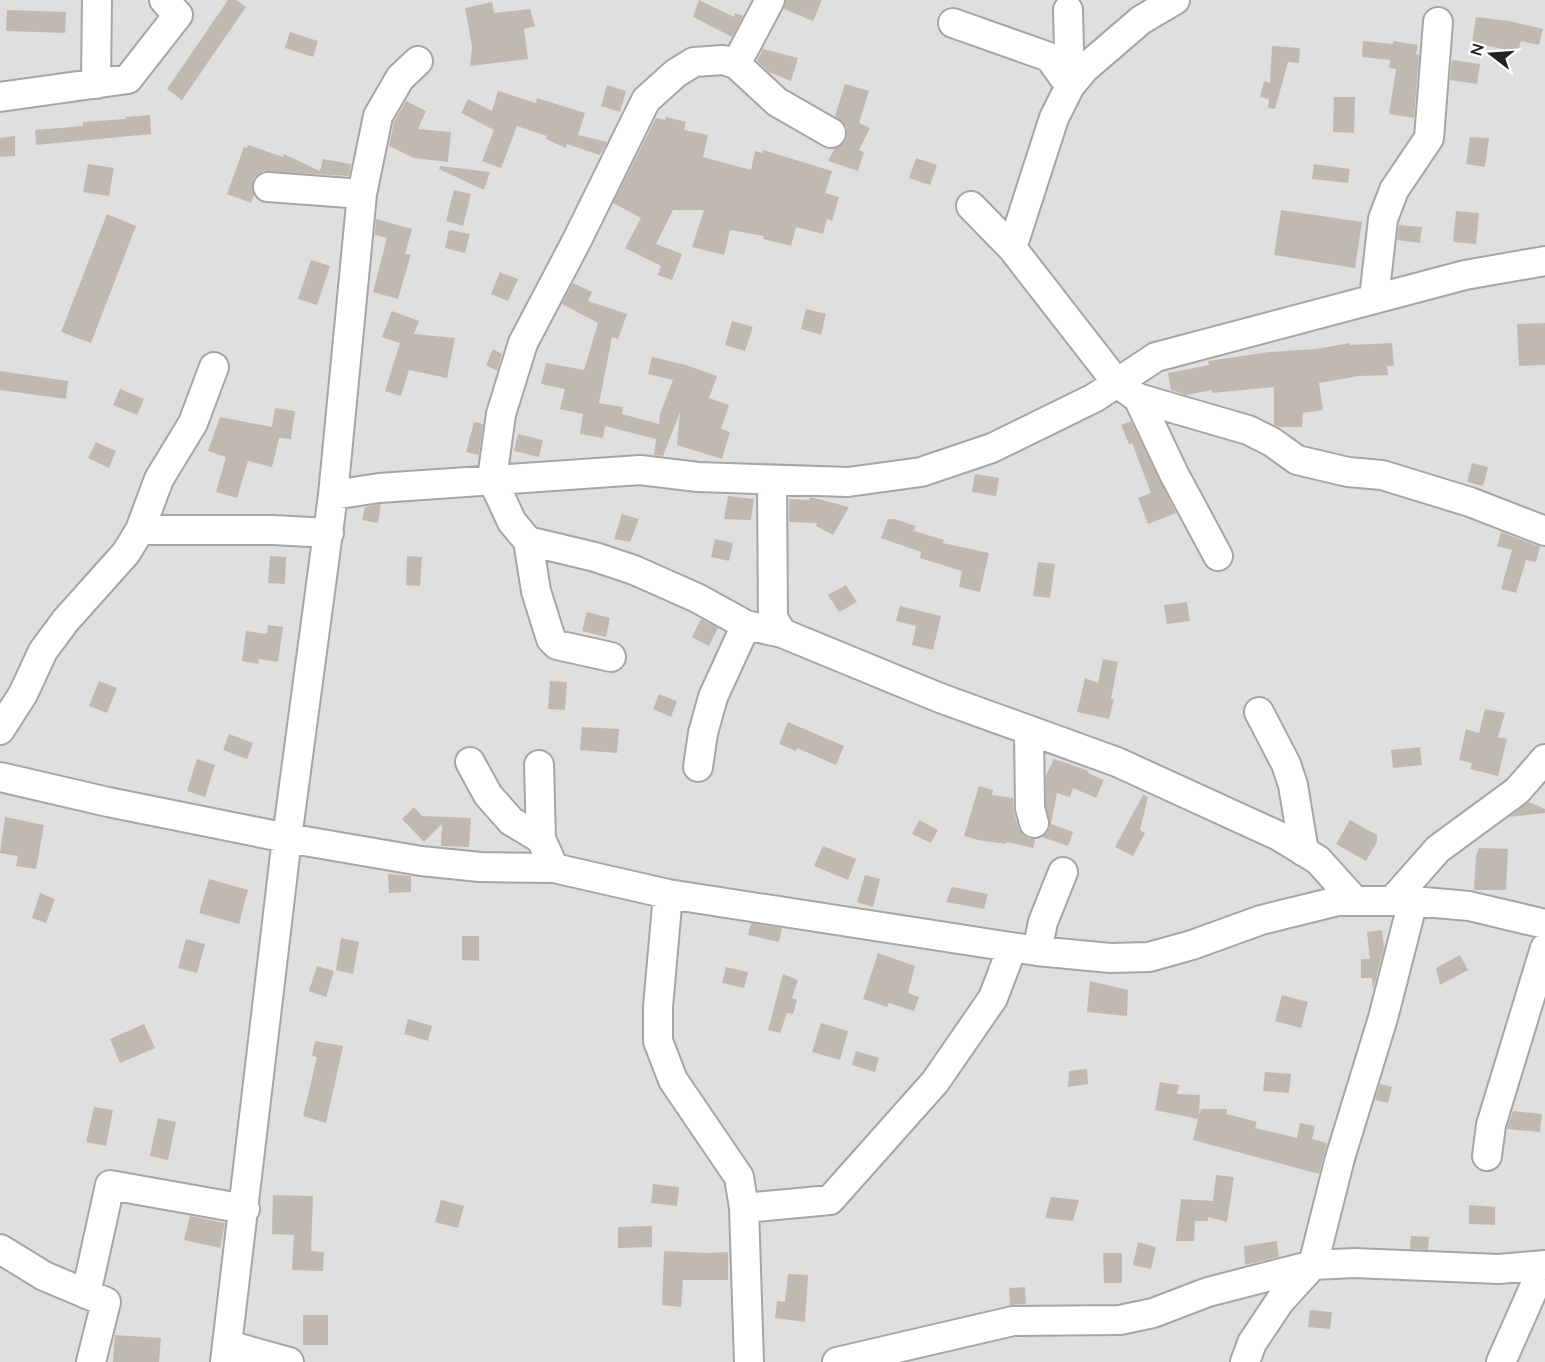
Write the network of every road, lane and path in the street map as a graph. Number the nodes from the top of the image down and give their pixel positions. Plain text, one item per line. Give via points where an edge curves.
1 (97, 0) edge
2 (164, 0) edge
3 (770, 0) edge
4 (1175, 0) edge
5 (1068, 10) dead end
6 (1438, 22) dead end
7 (953, 23) dead end
8 (418, 61) dead end
9 (736, 64) junction
10 (96, 84) junction
11 (1070, 86) junction
12 (0, 97) edge
13 (831, 133) dead end
14 (268, 187) dead end
15 (362, 194) junction
16 (971, 206) dead end
17 (1012, 248) junction
18 (1545, 261) edge
19 (1374, 298) junction
20 (214, 367) dead end
21 (1128, 391) junction
22 (492, 479) junction
23 (772, 481) junction
24 (333, 495) junction
25 (140, 530) junction
26 (1545, 531) edge
27 (328, 533) junction
28 (528, 541) junction
29 (1218, 555) dead end
30 (746, 625) junction
31 (782, 633) junction
32 (611, 657) dead end
33 (1259, 712) dead end
34 (0, 730) edge
35 (1029, 730) junction
36 (1545, 759) edge
37 (470, 762) dead end
38 (539, 765) dead end
39 (698, 767) dead end
40 (0, 777) edge
41 (1034, 823) dead end
42 (287, 838) junction
43 (541, 838) junction
44 (1304, 852) junction
45 (554, 868) junction
46 (1063, 872) dead end
47 (668, 894) junction
48 (1355, 901) junction
49 (1403, 901) junction
50 (1545, 924) edge
51 (1545, 948) edge
52 (1024, 949) junction
53 (1487, 1156) dead end
54 (744, 1208) junction
55 (244, 1209) junction
56 (0, 1249) edge
57 (1313, 1265) junction
58 (1545, 1265) edge
59 (86, 1294) junction
60 (227, 1353) edge
61 (91, 1362) edge
62 (289, 1362) edge
63 (749, 1362) edge
64 (837, 1362) edge
65 (1245, 1362) edge
66 (1502, 1362) edge

1 - 10 street
2 - 10 street via 178,15 128,79
3 - 9 street
4 - 11 street via 1141,20
5 - 11 street
6 - 19 street via 1429,138 1394,190 1383,219
7 - 11 street via 1048,57
8 - 15 street via 400,78 378,116
9 - 13 street via 777,102
9 - 22 street via 723,60 694,62 646,100 523,343 501,414
10 - 12 street
11 - 17 street via 1054,118
14 - 15 street
15 - 24 street
16 - 17 street
17 - 21 street
18 - 19 street via 1465,275
19 - 21 street via 1156,357
20 - 25 street via 193,423 159,479
21 - 23 street via 1094,398 992,448 921,471 848,482
21 - 26 street via 1248,430 1297,460 1382,475 1470,502
21 - 29 street
22 - 23 street via 640,470
22 - 24 street
22 - 28 street via 512,522
23 - 31 street via 772,618
24 - 27 street
25 - 27 street
25 - 34 street via 126,553 43,651
27 - 42 street
28 - 30 street via 634,570
28 - 32 street via 536,591 551,639 557,645
30 - 31 street
30 - 39 street via 713,697
31 - 35 street
33 - 44 street via 1293,785
35 - 41 street via 1030,808
35 - 44 street via 1118,762 1279,836
36 - 49 street via 1517,791 1438,849
37 - 43 street via 489,795 512,821
38 - 43 street
40 - 42 street
42 - 45 street via 421,861
42 - 55 street
43 - 45 street
44 - 48 street via 1318,860
45 - 47 street
46 - 52 street via 1042,922
47 - 52 street
47 - 54 street via 658,1041 673,1080 739,1177
48 - 49 street
48 - 52 street via 1338,901 1261,920 1149,957 1110,958
49 - 50 street via 1469,906
49 - 57 street via 1383,1018 1340,1158
51 - 53 street via 1491,1125
52 - 54 street via 935,1082 830,1200
54 - 63 street
55 - 59 street via 110,1185
55 - 60 street
56 - 59 street via 44,1276
57 - 58 street via 1499,1269
57 - 64 street via 1120,1320 1013,1321
57 - 65 street via 1280,1301 1252,1342
58 - 66 street
59 - 61 street via 106,1302
60 - 62 street

